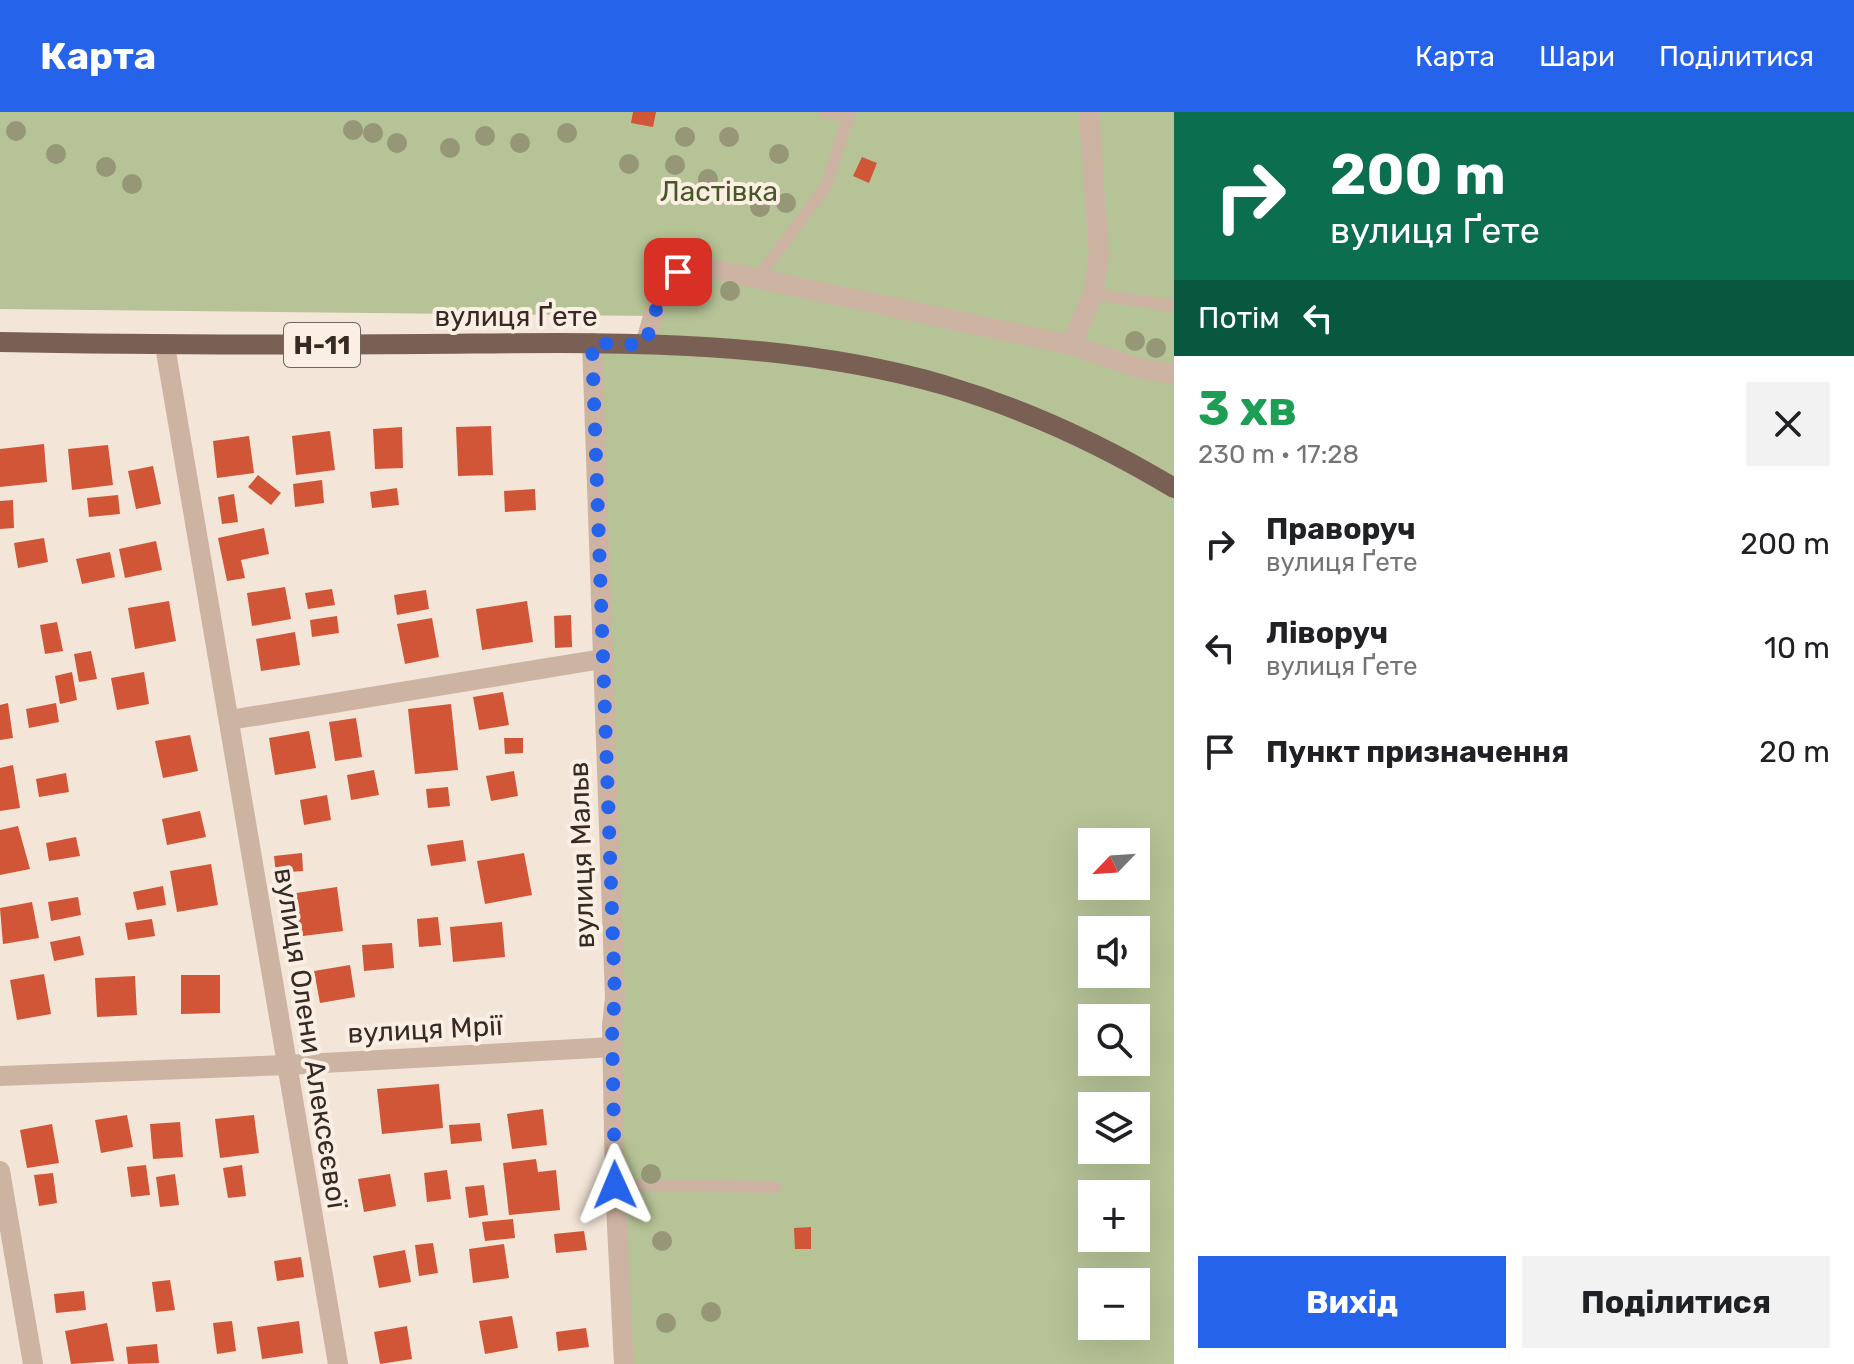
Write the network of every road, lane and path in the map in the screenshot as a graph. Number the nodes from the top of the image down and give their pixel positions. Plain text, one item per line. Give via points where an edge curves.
1 (824, 112) edge
2 (1089, 112) edge
3 (850, 114) edge
4 (757, 279) junction
5 (1093, 294) junction
6 (1174, 306) edge
7 (0, 342) edge
8 (592, 343) junction
9 (645, 345) junction
10 (1071, 345) junction
11 (165, 346) junction
12 (1174, 374) edge
13 (1174, 488) edge
14 (602, 659) junction
15 (230, 720) junction
16 (613, 1047) junction
17 (287, 1065) junction
18 (0, 1076) edge
19 (0, 1171) edge
20 (615, 1185) junction
21 (776, 1187) dead end
22 (33, 1364) edge
23 (338, 1364) edge
24 (624, 1364) edge

1 - 3 lane
2 - 5 street via 1099,254
3 - 4 lane via 825,188
4 - 9 street via 692,267 678,272 658,303
4 - 10 street
5 - 6 lane
5 - 10 street
7 - 11 main road, вулиця Ґете / Н-11
8 - 9 main road, вулиця Ґете / Н-11
8 - 11 main road, вулиця Ґете / Н-11
8 - 14 street, вулиця Мальв
9 - 13 main road, Н-11 via 729,348 852,364 942,384 1052,423
10 - 12 street
11 - 15 street, вулиця Олени Алексєєвої
14 - 15 street
14 - 16 street, вулиця Мальв
15 - 17 street, вулиця Олени Алексєєвої
16 - 17 street, вулиця Мрії
16 - 20 street, вулиця Мальв
17 - 18 street, вулиця Мрії
17 - 23 street, вулиця Олени Алексєєвої
19 - 22 street
20 - 21 lane
20 - 24 street, вулиця Мальв

